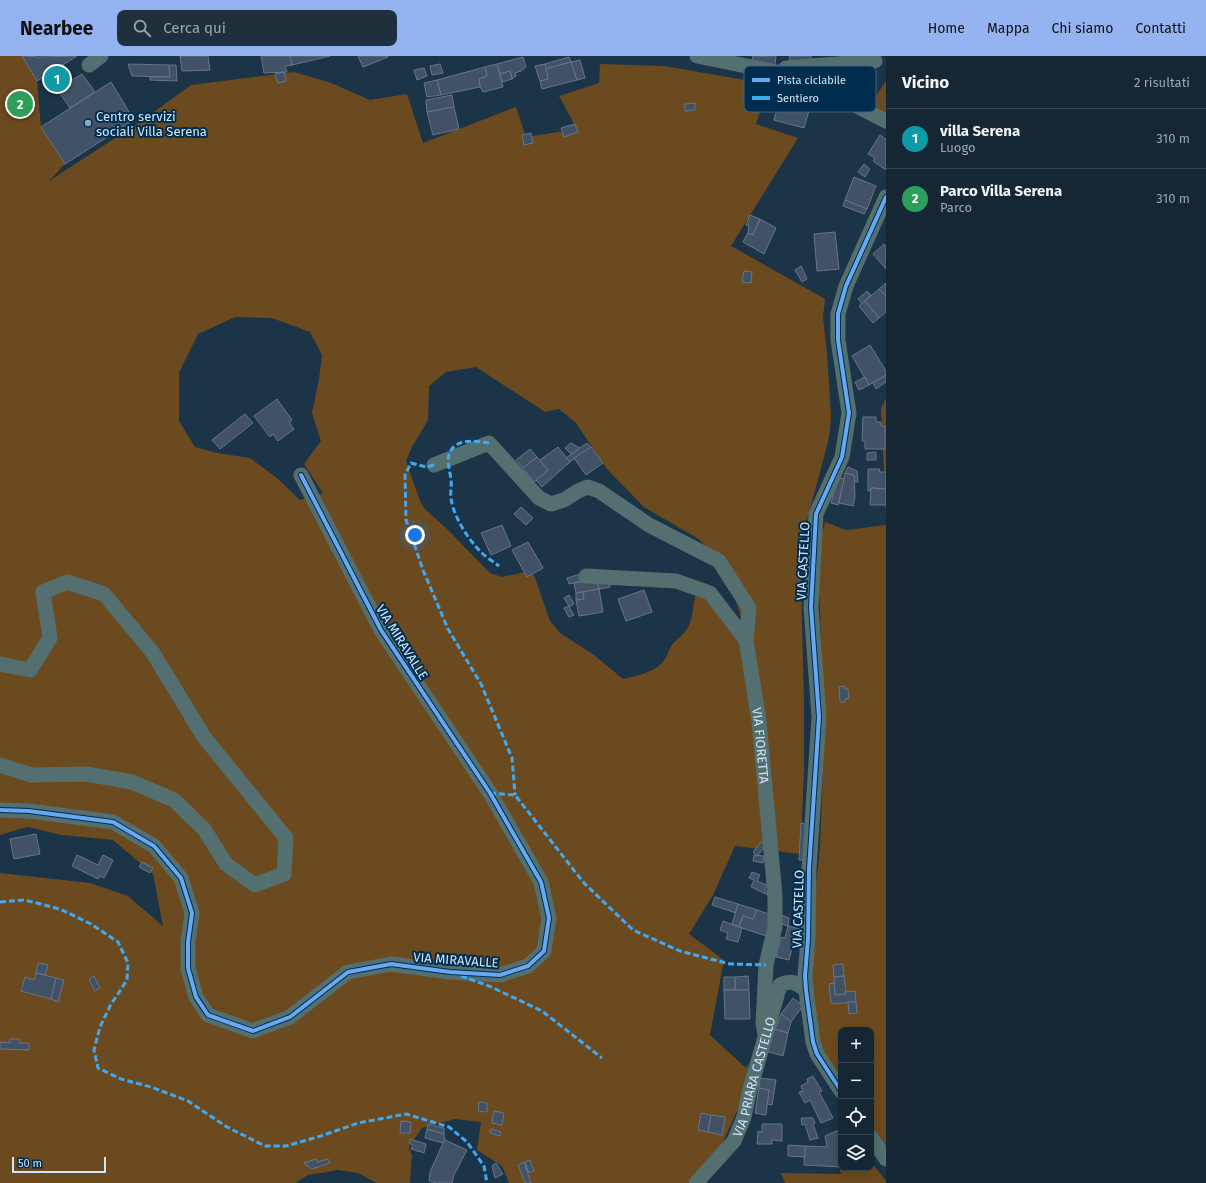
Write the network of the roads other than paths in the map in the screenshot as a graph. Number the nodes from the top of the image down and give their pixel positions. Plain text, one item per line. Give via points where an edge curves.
1 (101, 56) edge
2 (698, 56) edge
3 (715, 58) edge
4 (876, 61) dead end
5 (89, 65) dead end
6 (751, 66) edge
7 (812, 66) edge
8 (869, 112) edge
9 (886, 121) edge
10 (886, 197) edge
11 (434, 465) dead end
12 (301, 475) dead end
13 (586, 576) dead end
14 (746, 640) junction
15 (0, 664) edge
16 (0, 765) edge
17 (0, 810) edge
18 (806, 990) junction
19 (765, 1035) junction
20 (838, 1087) edge
21 (874, 1141) edge
22 (886, 1159) edge
23 (696, 1183) edge

1 - 5 street
2 - 3 street
3 - 6 street
4 - 7 street
8 - 9 street
10 - 18 street, VIA CASTELLO via 846,286 838,314 838,340 849,413 842,457 816,514 811,607 818,717 809,869
11 - 14 street via 489,443 539,498 551,504 588,488 599,491 650,525 720,561 749,608
12 - 17 street, VIA MIRAVALLE via 380,630 490,793 541,882 549,918 544,951 528,966 500,975 450,972 391,964 348,972 290,1017 253,1031 208,1015 196,997 188,968 192,913 181,878 154,846 113,822 29,811
13 - 14 street, VIA FIORETTA via 676,580 710,593
14 - 19 street, VIA FIORETTA via 759,721 775,895 775,927 766,965 763,1023
15 - 16 street via 30,670 50,638 43,592 67,582 104,594 153,653 204,737 286,838 284,874 255,885 226,864 204,829 174,800 132,782 86,774 31,774
18 - 19 street, VIA PRIARA CASTELLO via 795,982 780,985
18 - 20 street, VIA CASTELLO via 816,1054
19 - 23 street, VIA PRIARA CASTELLO via 744,1116 734,1141
21 - 22 street

